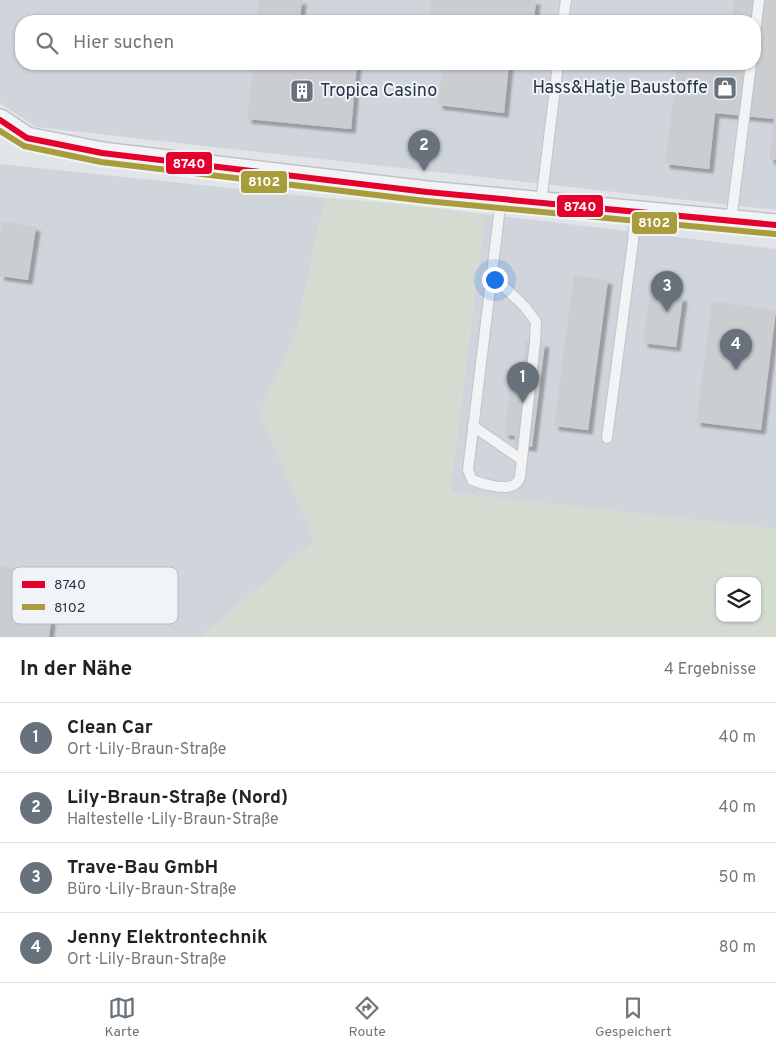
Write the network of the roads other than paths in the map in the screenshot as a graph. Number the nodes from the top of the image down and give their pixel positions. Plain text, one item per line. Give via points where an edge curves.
1 (566, 0) edge
2 (759, 0) edge
3 (564, 15) edge
4 (757, 15) edge
5 (557, 70) edge
6 (750, 70) edge
7 (0, 120) edge
8 (501, 199) junction
9 (541, 202) junction
10 (635, 211) junction
11 (732, 220) junction
12 (776, 225) edge
13 (492, 275) junction
14 (473, 426) junction
15 (607, 438) dead end
16 (522, 460) junction

1 - 3 lane
2 - 4 lane
5 - 9 lane
6 - 11 lane
7 - 8 street via 27,138 102,153
8 - 9 street
8 - 13 lane
9 - 10 street
10 - 11 street
10 - 15 lane
11 - 12 street
13 - 14 lane
13 - 16 lane via 536,322
14 - 16 lane
14 - 16 lane via 468,470 472,480 508,487 520,477

